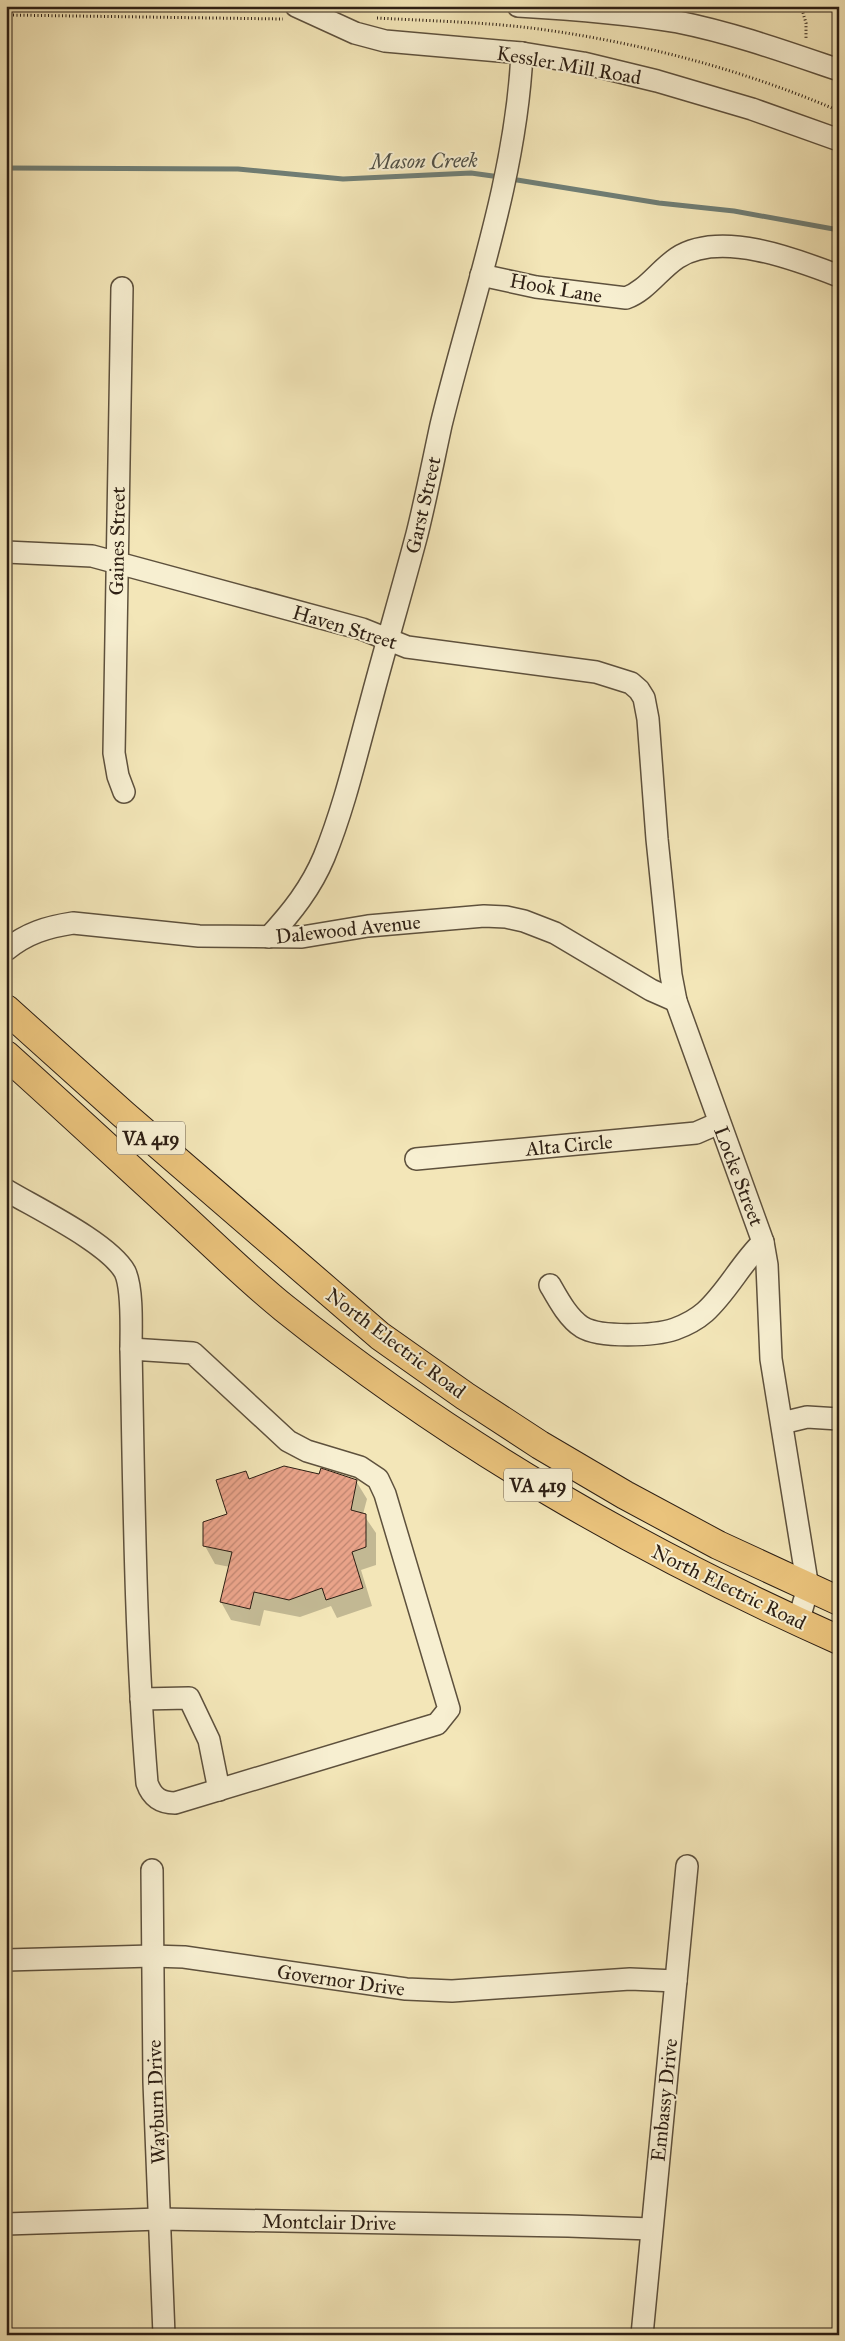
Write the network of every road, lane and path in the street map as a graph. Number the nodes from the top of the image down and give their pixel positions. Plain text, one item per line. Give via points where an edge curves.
1 (296, 6) edge
2 (518, 6) edge
3 (801, 6) edge
4 (522, 53) junction
5 (800, 56) junction
6 (839, 70) edge
7 (839, 140) edge
8 (481, 275) junction
9 (839, 276) edge
10 (122, 288) dead end
11 (6, 552) edge
12 (117, 563) junction
13 (388, 640) junction
14 (649, 734) joint
15 (124, 792) dead end
16 (269, 937) junction
17 (6, 950) edge
18 (676, 1001) junction
19 (6, 1008) edge
20 (6, 1055) edge
21 (719, 1123) junction
22 (416, 1159) dead end
23 (6, 1190) edge
24 (763, 1242) junction
25 (550, 1285) dead end
26 (131, 1348) junction
27 (839, 1419) edge
28 (782, 1423) junction
29 (808, 1588) junction
30 (839, 1600) edge
31 (798, 1622) junction
32 (839, 1640) edge
33 (141, 1699) junction
34 (219, 1790) junction
35 (687, 1866) dead end
36 (152, 1870) dead end
37 (152, 1956) junction
38 (6, 1960) edge
39 (676, 1981) junction
40 (160, 2220) junction
41 (6, 2224) edge
42 (651, 2230) junction
43 (164, 2335) edge
44 (642, 2335) edge

1 - 4 street, Kessler Mill Road via 355,33 385,41
2 - 5 street via 625,14 680,23
3 - 5 path via 806,38
4 - 7 street, Kessler Mill Road via 583,63 657,81 752,109
4 - 8 street, Garst Street via 515,131
5 - 6 street
8 - 9 street, Hook Lane via 619,299 631,296 677,258 710,246 762,251
8 - 13 street, Garst Street
10 - 12 street, Gaines Street
11 - 12 street, Haven Street via 92,556
12 - 13 street, Haven Street via 362,629
12 - 15 street, Gaines Street via 114,753
13 - 14 street, Haven Street via 408,647 613,676 631,683 644,698
13 - 16 street, Garst Street via 341,810 324,856 312,884
14 - 18 street, Locke Street via 657,839
16 - 17 street, Dalewood Avenue via 199,936 72,923 30,934
16 - 18 street, Dalewood Avenue via 302,937 368,926 506,917 555,933 650,990
18 - 21 street, Locke Street
19 - 29 main road, North Electric Road / VA 419 via 137,1127 380,1336 472,1401 626,1495 718,1545
20 - 31 main road, North Electric Road / VA 419 via 262,1289 365,1370 518,1473 595,1519 701,1576
21 - 22 street, Alta Circle via 696,1133
21 - 24 street, Locke Street
23 - 26 street via 89,1238 125,1273 131,1303
24 - 25 street via 705,1312 694,1321 659,1333 627,1334 584,1328 575,1322
24 - 28 street, Locke Street via 768,1265 771,1359
26 - 33 street
26 - 34 street via 193,1353 288,1442 360,1467 378,1478 449,1709 432,1727
27 - 28 street via 807,1417
28 - 29 street, Locke Street
29 - 30 main road, North Electric Road / VA 419
29 - 31 street, Locke Street
31 - 32 main road, North Electric Road / VA 419
33 - 34 street via 190,1698 209,1740
33 - 34 street via 148,1783 156,1798 165,1803 175,1803
35 - 39 street, Embassy Drive
36 - 37 street, Wayburn Drive
37 - 38 street, Governor Drive
37 - 39 street, Governor Drive via 184,1957 406,1989 452,1991 630,1979
37 - 40 street, Wayburn Drive
39 - 42 street, Embassy Drive
40 - 41 street, Montclair Drive
40 - 42 street, Montclair Drive
40 - 43 street, Wayburn Drive
42 - 44 street, Embassy Drive

